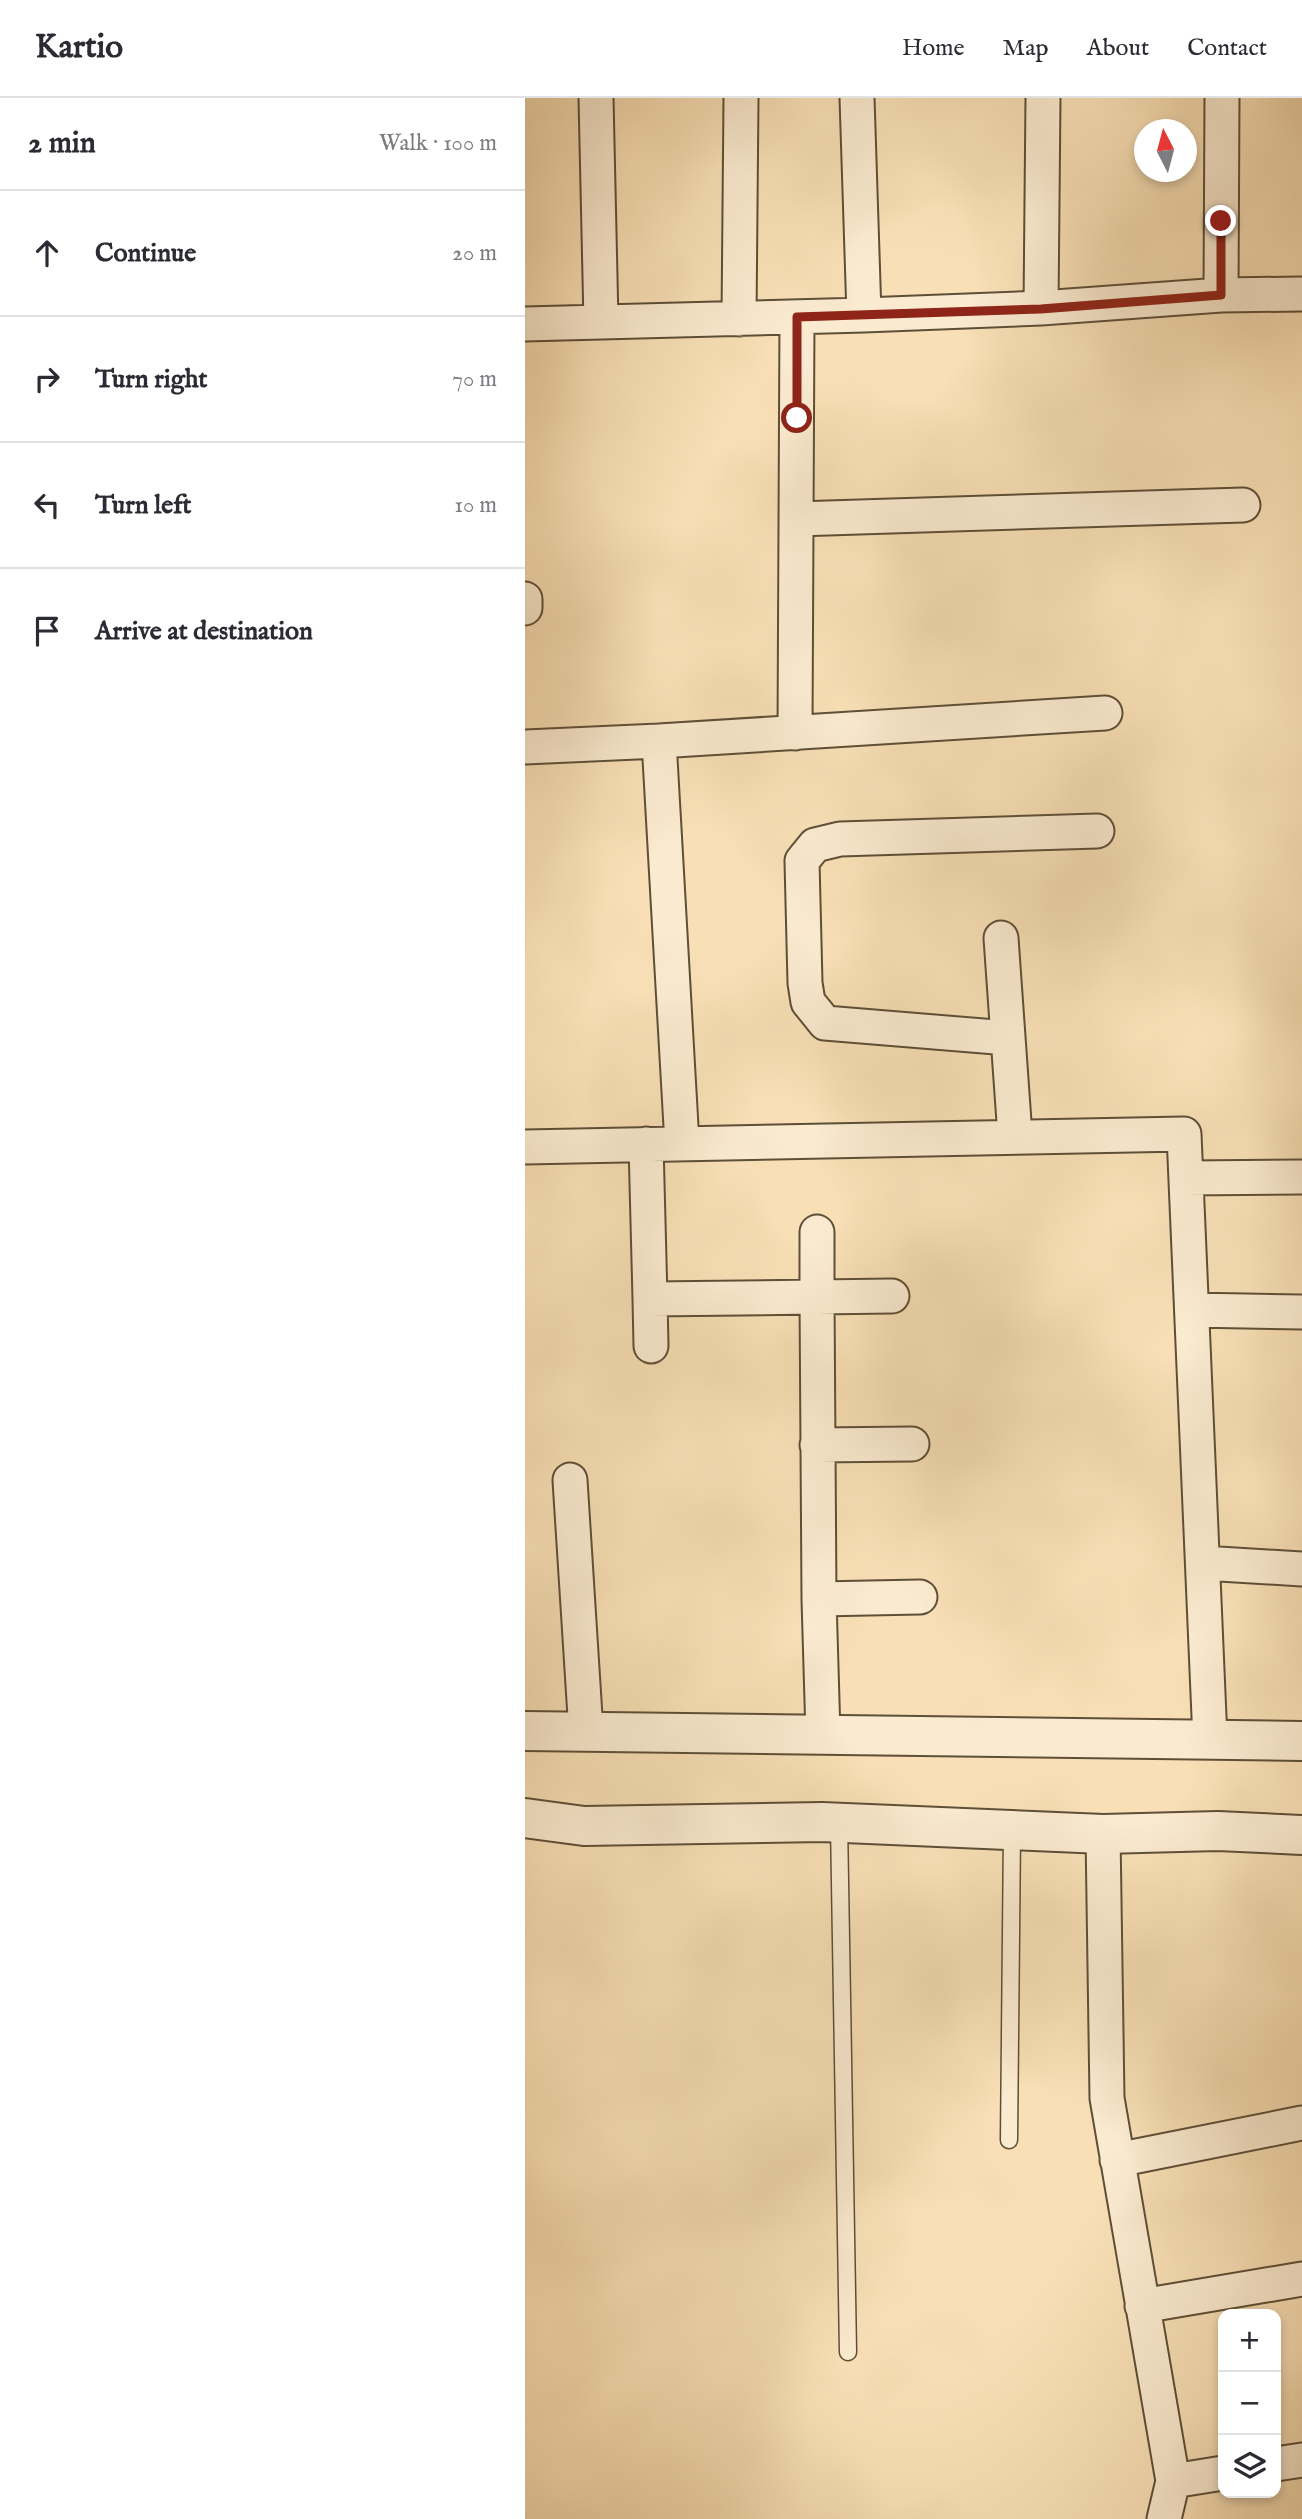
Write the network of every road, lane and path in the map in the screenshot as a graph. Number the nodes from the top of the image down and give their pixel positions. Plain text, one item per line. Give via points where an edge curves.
1 (596, 98) edge
2 (741, 98) edge
3 (857, 98) edge
4 (1044, 98) edge
5 (1222, 98) edge
6 (1302, 294) edge
7 (1221, 295) junction
8 (1041, 309) junction
9 (864, 315) junction
10 (797, 317) junction
11 (739, 319) junction
12 (601, 322) junction
13 (525, 324) edge
14 (1243, 505) dead end
15 (796, 519) junction
16 (525, 599) edge
17 (525, 608) edge
18 (1105, 713) dead end
19 (795, 733) junction
20 (659, 741) junction
21 (525, 747) edge
22 (1097, 831) dead end
23 (1001, 938) dead end
24 (1008, 1038) junction
25 (1015, 1136) junction
26 (646, 1144) junction
27 (683, 1144) junction
28 (525, 1147) edge
29 (1302, 1177) edge
30 (1186, 1178) junction
31 (817, 1232) dead end
32 (892, 1296) dead end
33 (817, 1297) junction
34 (650, 1299) junction
35 (1192, 1310) junction
36 (1302, 1312) edge
37 (650, 1346) dead end
38 (912, 1444) dead end
39 (817, 1445) junction
40 (570, 1480) dead end
41 (1203, 1563) junction
42 (1302, 1569) edge
43 (920, 1597) dead end
44 (818, 1599) junction
45 (525, 1731) edge
46 (586, 1732) junction
47 (823, 1735) junction
48 (1210, 1740) junction
49 (1302, 1741) edge
50 (525, 1818) edge
51 (839, 1823) junction
52 (1012, 1828) junction
53 (1103, 1834) junction
54 (1302, 1835) edge
55 (1302, 2123) edge
56 (1009, 2140) dead end
57 (1117, 2160) junction
58 (1302, 2279) edge
59 (1142, 2306) junction
60 (848, 2352) dead end
61 (1302, 2460) edge
62 (1281, 2463) edge
63 (1218, 2474) edge
64 (1173, 2481) junction
65 (1164, 2519) edge

1 - 12 street
2 - 11 street
3 - 9 street
4 - 8 street
5 - 7 street
6 - 7 street
7 - 8 street
8 - 9 street
9 - 10 street
10 - 11 street
10 - 15 street
11 - 12 street
12 - 13 street
14 - 15 street
15 - 19 street
16 - 17 street
18 - 19 street
19 - 20 street
20 - 21 street
20 - 27 street
22 - 24 street via 840,839 815,845 802,861 805,983 808,1002 825,1023
23 - 24 street
24 - 25 street
25 - 27 street
25 - 30 street via 1184,1134
26 - 27 street
26 - 28 street
26 - 34 street
29 - 30 street
30 - 35 street
31 - 33 street
32 - 33 street
33 - 34 street
33 - 39 street
34 - 37 street
35 - 36 street
35 - 41 street
38 - 39 street
39 - 44 street
40 - 46 street
41 - 42 street
41 - 48 street
43 - 44 street
44 - 47 street
45 - 46 street
46 - 47 street
47 - 48 street
48 - 49 street
50 - 51 street via 584,1826
51 - 52 street
51 - 60 lane
52 - 53 street
52 - 56 lane
53 - 54 street via 1218,1831
53 - 57 street via 1107,2098
55 - 57 street
57 - 59 street
58 - 59 street
59 - 64 street
61 - 62 street
63 - 64 street
64 - 65 street

